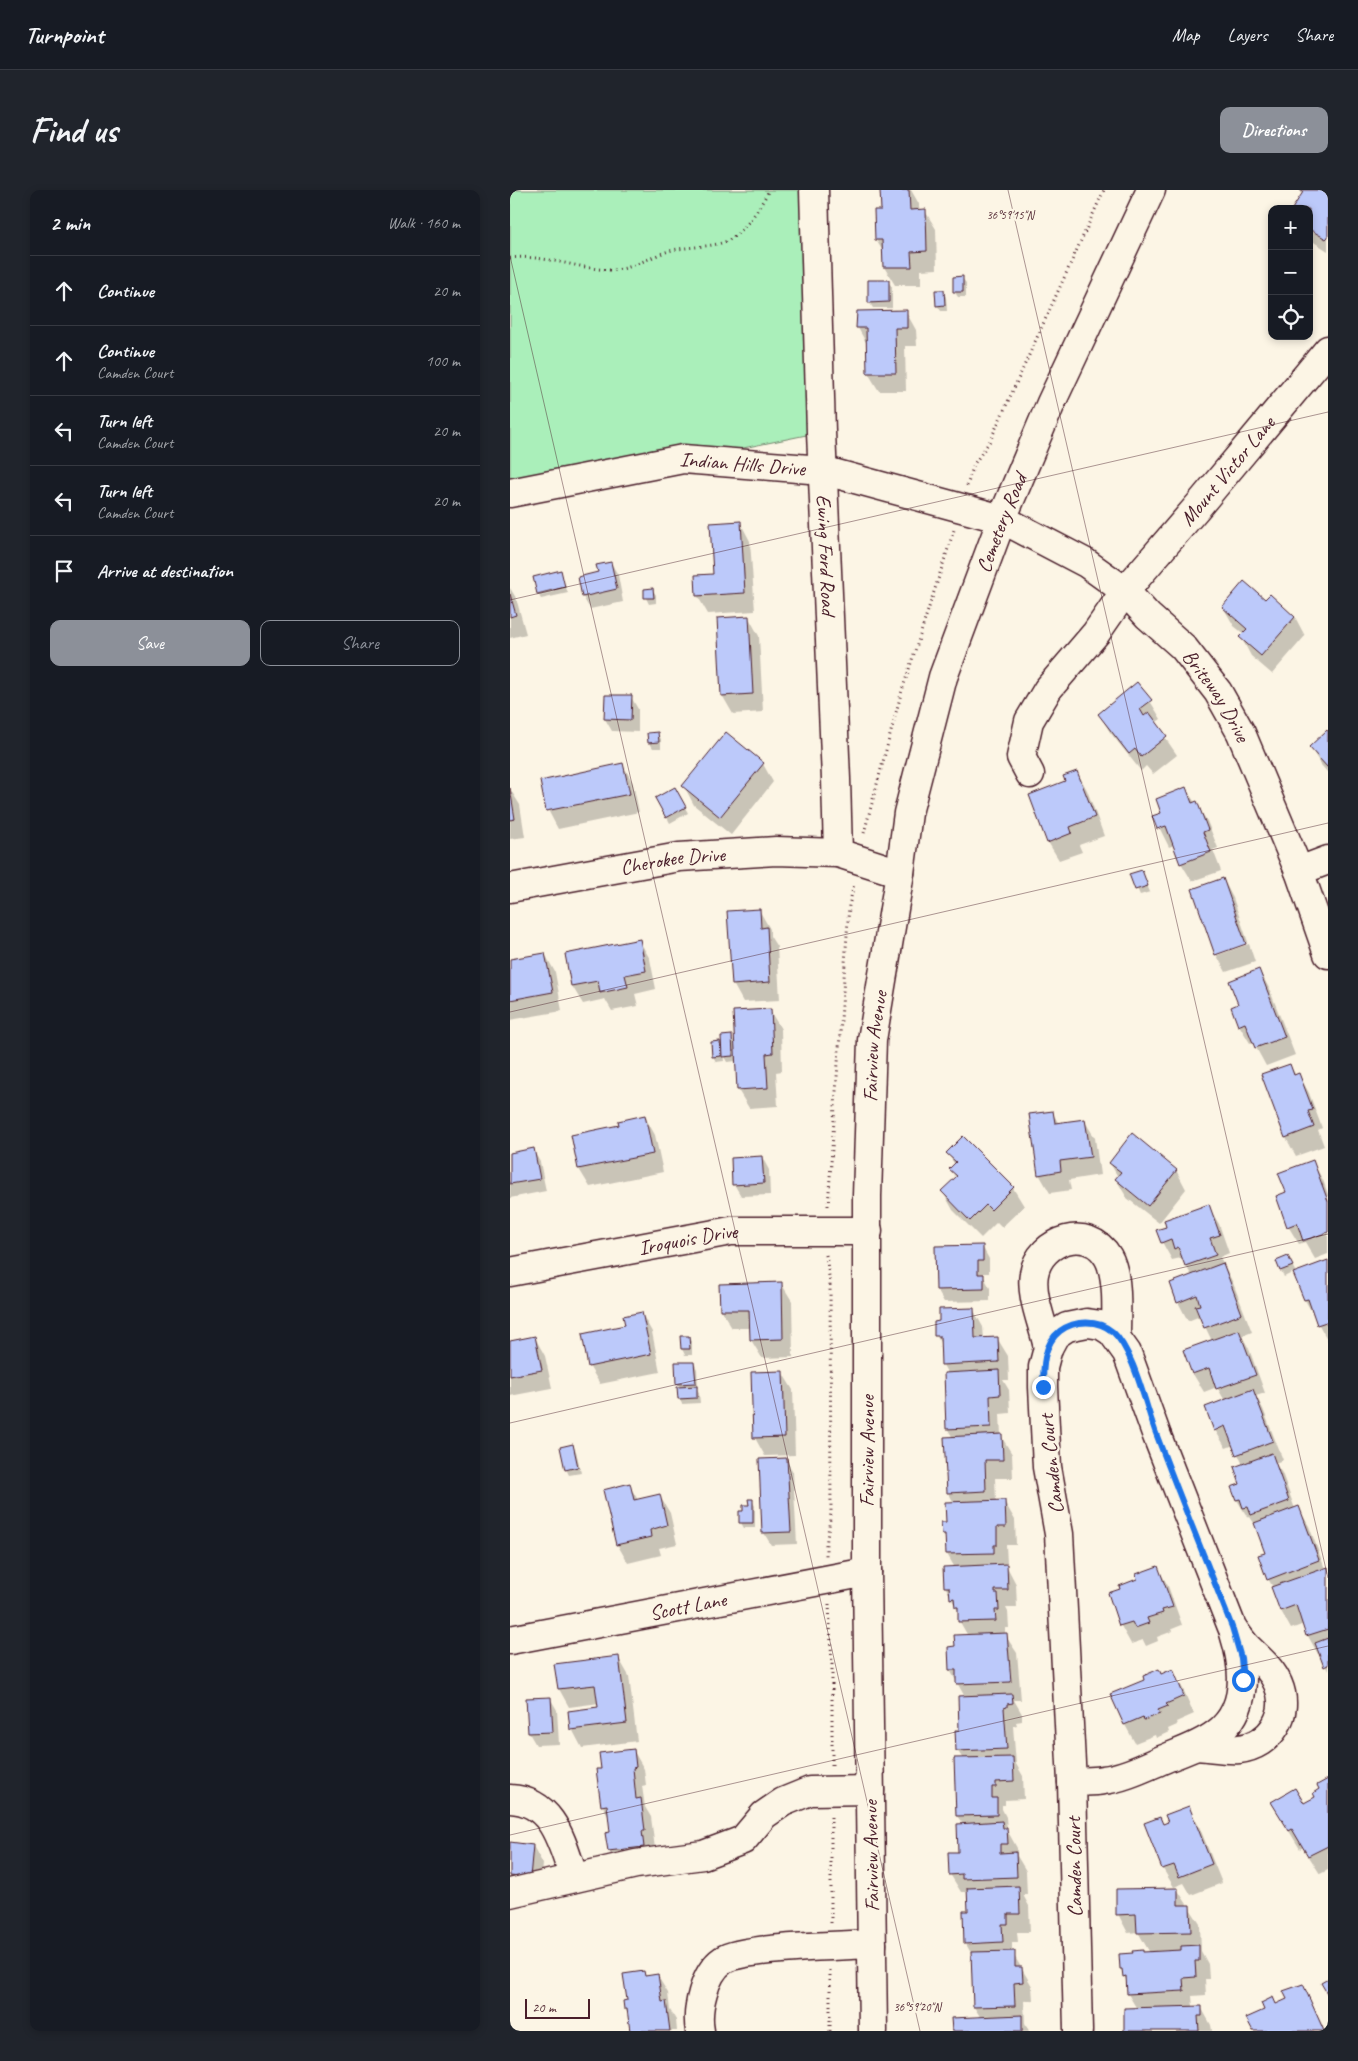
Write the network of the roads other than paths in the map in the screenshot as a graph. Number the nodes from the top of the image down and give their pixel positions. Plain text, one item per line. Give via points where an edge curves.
1 (814, 190) edge
2 (1151, 190) edge
3 (1328, 350) edge
4 (822, 470) junction
5 (510, 493) edge
6 (1002, 519) junction
7 (1125, 591) junction
8 (1030, 774) dead end
9 (838, 853) junction
10 (1328, 860) edge
11 (1299, 870) junction
12 (900, 873) junction
13 (510, 888) edge
14 (1328, 954) edge
15 (868, 1231) junction
16 (510, 1272) edge
17 (1116, 1336) junction
18 (1048, 1348) junction
19 (867, 1572) junction
20 (1232, 1627) junction
21 (510, 1640) edge
22 (1197, 1746) junction
23 (1072, 1782) junction
24 (870, 1790) junction
25 (510, 1799) edge
26 (574, 1878) junction
27 (510, 1893) edge
28 (872, 1944) junction
29 (700, 2031) edge
30 (873, 2031) edge
31 (1078, 2031) edge

1 - 4 street, Ewing Ford Road
2 - 6 street, Cemetery Road via 1051,403
3 - 7 street, Mount Victor Lane
4 - 5 street, Indian Hills Drive via 683,459
4 - 6 street, Indian Hills Drive
4 - 9 street, Ewing Ford Road
6 - 7 street, Briteway Drive via 1086,563
6 - 12 street, Cemetery Road via 942,677 908,813
7 - 8 street, Mount Victor Lane via 1096,633 1048,689 1029,721 1021,757
7 - 11 street, Briteway Drive via 1183,647 1222,698 1241,733
9 - 12 street
9 - 13 street, Cherokee Drive via 776,851 679,857
10 - 11 street
11 - 14 street, Briteway Drive
12 - 15 street, Fairview Avenue via 872,1040
15 - 16 street, Iroquois Drive via 731,1231
15 - 19 street, Fairview Avenue
17 - 18 street, Camden Court via 1100,1325 1080,1323 1067,1326 1055,1335
17 - 18 street via 1114,1276 1108,1256 1090,1241 1066,1239 1045,1251 1034,1274 1036,1300
17 - 20 street via 1127,1353
18 - 23 street, Camden Court via 1043,1367 1047,1467 1059,1534
19 - 21 street, Scott Lane
19 - 24 street, Fairview Avenue
20 - 22 street via 1241,1658 1239,1701 1223,1727
20 - 22 street via 1274,1677 1282,1698 1281,1713 1271,1733 1253,1746 1238,1749
22 - 23 street via 1104,1780
23 - 31 street, Camden Court
24 - 26 street via 810,1791 783,1802 764,1815 743,1840 703,1854
24 - 28 street, Fairview Avenue
25 - 26 street via 522,1800 546,1813 560,1836
26 - 27 street
28 - 29 street via 786,1949 723,1960 710,1976 702,2002
28 - 30 street, Fairview Avenue

